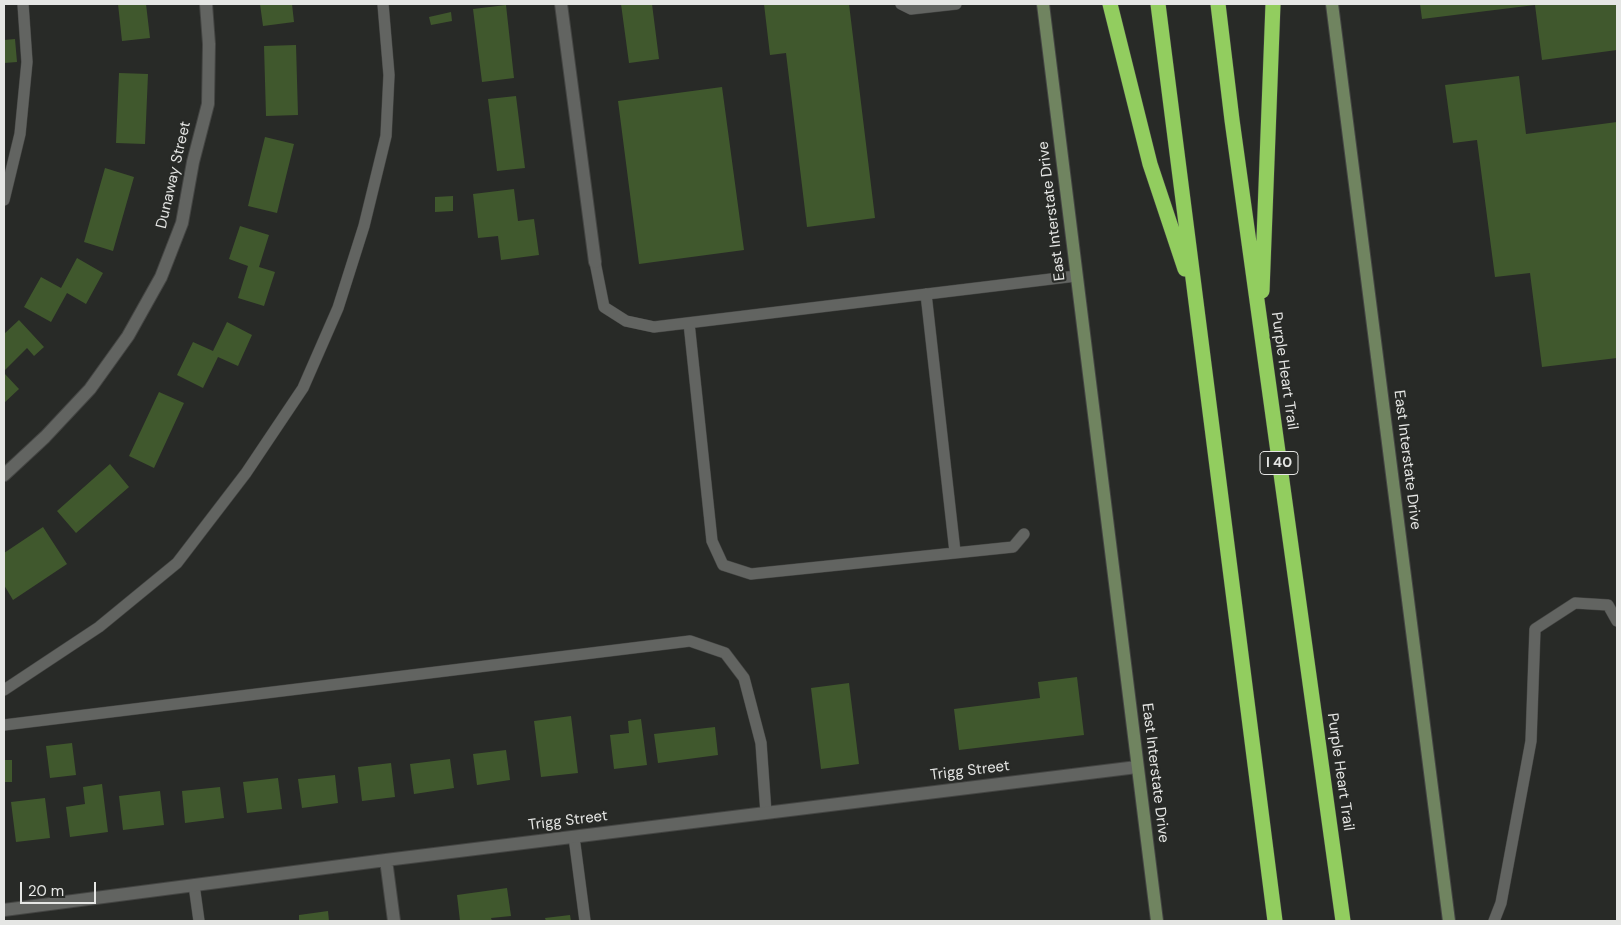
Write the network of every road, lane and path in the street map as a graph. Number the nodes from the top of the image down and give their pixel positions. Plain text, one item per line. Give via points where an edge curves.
1 (23, 4) edge
2 (206, 4) edge
3 (382, 4) edge
4 (561, 4) edge
5 (900, 4) edge
6 (956, 4) edge
7 (1043, 4) edge
8 (1110, 4) edge
9 (1158, 4) edge
10 (1218, 4) edge
11 (1274, 4) edge
12 (1332, 4) edge
13 (4, 200) edge
14 (595, 262) joint
15 (1076, 276) junction
16 (926, 294) junction
17 (1196, 303) junction
18 (690, 323) junction
19 (1261, 330) junction
20 (4, 475) edge
21 (1024, 534) dead end
22 (955, 552) junction
23 (1617, 621) edge
24 (4, 690) edge
25 (4, 726) edge
26 (1137, 767) junction
27 (766, 813) junction
28 (574, 837) junction
29 (386, 860) junction
30 (194, 885) junction
31 (6, 914) edge
32 (199, 921) edge
33 (394, 921) edge
34 (585, 921) edge
35 (1157, 921) edge
36 (1274, 921) edge
37 (1343, 921) edge
38 (1449, 921) edge
39 (1494, 921) edge

1 - 13 lane via 27,62 20,134
2 - 20 street, Dunaway Street via 210,44 208,104 182,223 161,277 128,336 90,389
3 - 24 lane via 389,75 386,136 364,226 338,308 303,388 246,473 177,563 99,627
4 - 14 street
5 - 6 lane via 911,9
7 - 15 main road, East Interstate Drive
8 - 17 highway via 1150,164
9 - 17 highway
10 - 19 highway, Purple Heart Trail / I 40
11 - 19 highway
12 - 38 main road, East Interstate Drive
14 - 18 lane via 604,307 611,312 626,321 654,327
15 - 16 lane
15 - 26 main road, East Interstate Drive
16 - 18 lane
16 - 22 lane
17 - 36 highway
18 - 22 lane via 712,541 723,565 752,574
19 - 37 highway, Purple Heart Trail / I 40
21 - 22 lane via 1013,547
23 - 39 lane via 1608,605 1575,603 1535,629 1531,741 1501,903
25 - 27 lane via 690,641 725,653 744,678 761,743
26 - 27 street, Trigg Street
26 - 35 main road, East Interstate Drive
27 - 28 street, Trigg Street
28 - 29 street, Trigg Street
28 - 34 lane
29 - 30 street, Trigg Street
29 - 33 street
30 - 31 street, Trigg Street
30 - 32 lane

